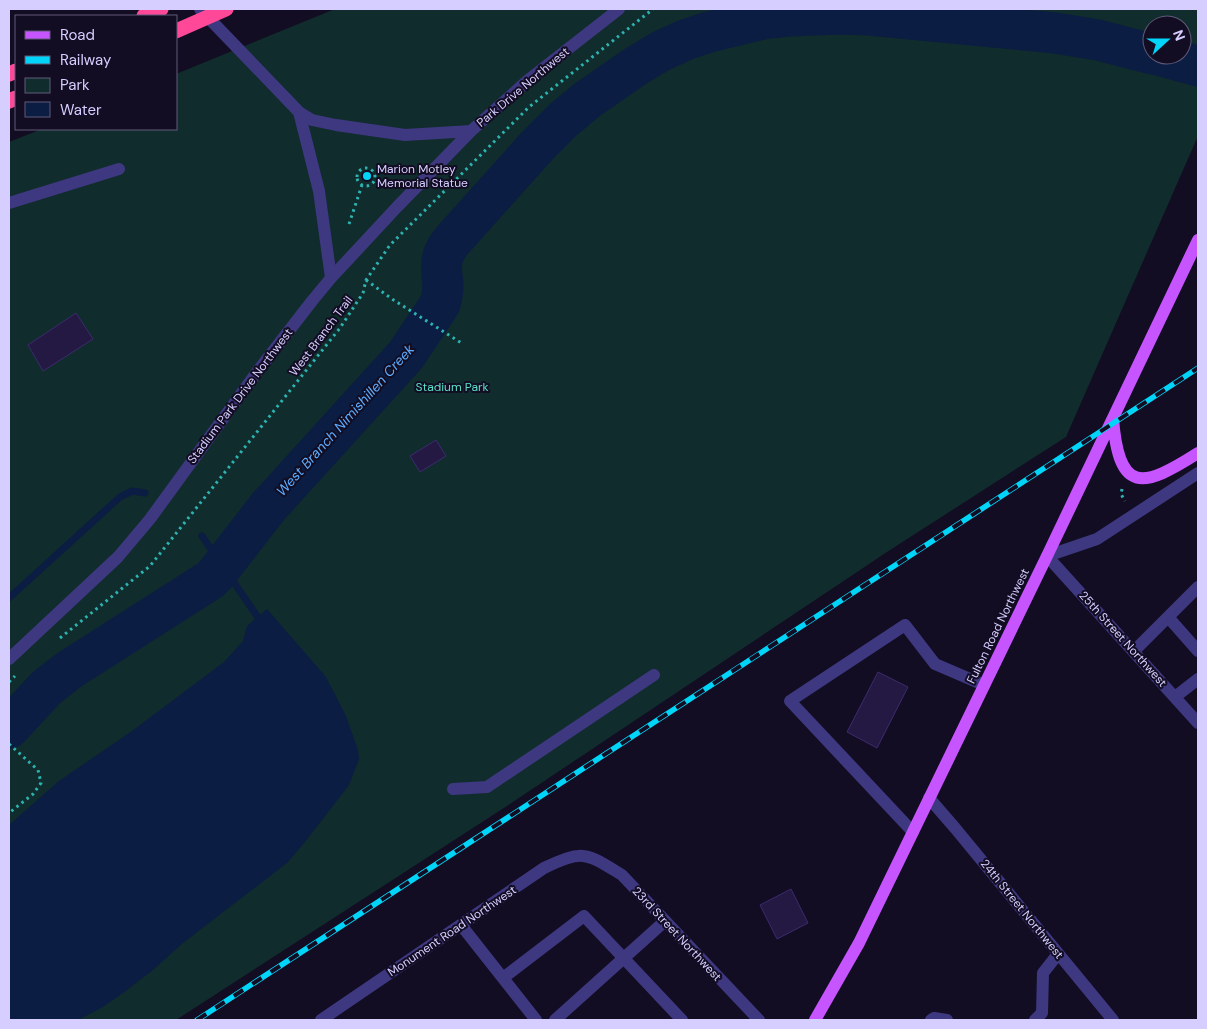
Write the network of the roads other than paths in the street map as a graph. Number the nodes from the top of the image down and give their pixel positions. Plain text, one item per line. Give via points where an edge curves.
1 (161, 9) edge
2 (200, 9) edge
3 (226, 9) edge
4 (619, 9) edge
5 (146, 15) edge
6 (178, 29) edge
7 (299, 112) junction
8 (471, 130) junction
9 (119, 169) dead end
10 (9, 202) edge
11 (1198, 240) edge
12 (331, 278) junction
13 (1113, 418) junction
14 (1198, 453) edge
15 (1198, 473) edge
16 (1047, 556) junction
17 (1198, 587) edge
18 (1168, 617) junction
19 (1134, 651) junction
20 (1198, 651) edge
21 (9, 659) edge
22 (654, 675) dead end
23 (1198, 679) edge
24 (984, 685) junction
25 (1175, 697) junction
26 (1198, 723) edge
27 (453, 789) dead end
28 (930, 798) junction
29 (913, 832) junction
30 (588, 855) joint
31 (665, 921) junction
32 (462, 925) junction
33 (1058, 954) junction
34 (624, 959) junction
35 (503, 978) junction
36 (321, 1020) edge
37 (536, 1020) edge
38 (555, 1020) edge
39 (682, 1020) edge
40 (759, 1020) edge
41 (815, 1020) edge
42 (931, 1020) edge
43 (947, 1020) edge
44 (1035, 1020) edge
45 (1113, 1020) edge

1 - 5 highway
2 - 7 street
3 - 6 highway
4 - 8 street, Park Drive Northwest
7 - 8 street, Park Drive Northwest via 312,120 336,126 405,135
7 - 12 street via 319,191
8 - 12 street, Stadium Park Drive Northwest
9 - 10 street
11 - 13 main road, Fulton Road Northwest
12 - 21 street, Stadium Park Drive Northwest via 118,557
13 - 14 main road via 1118,453 1132,476 1150,478 1164,474
13 - 16 main road, Fulton Road Northwest
15 - 16 street via 1097,539
16 - 19 street, 25th Street Northwest
16 - 24 main road, Fulton Road Northwest
17 - 18 street
18 - 19 street
18 - 20 street
19 - 25 street, 25th Street Northwest
22 - 27 street via 487,787
23 - 25 street
24 - 28 main road, Fulton Road Northwest
24 - 29 street via 935,664 905,625 790,701
25 - 26 street, 25th Street Northwest
28 - 29 main road, Fulton Road Northwest
28 - 33 street, 24th Street Northwest
29 - 41 main road, Fulton Road Northwest via 859,943
30 - 31 street, 23rd Street Northwest via 622,875
30 - 32 street, Monument Road Northwest via 565,858 544,868
31 - 34 street
31 - 40 street, 23rd Street Northwest
32 - 35 street
32 - 36 street, Monument Road Northwest
33 - 44 street via 1043,973 1042,1013
33 - 45 street, 24th Street Northwest
34 - 35 street via 584,916
34 - 38 street
34 - 39 street
35 - 37 street
42 - 43 street

